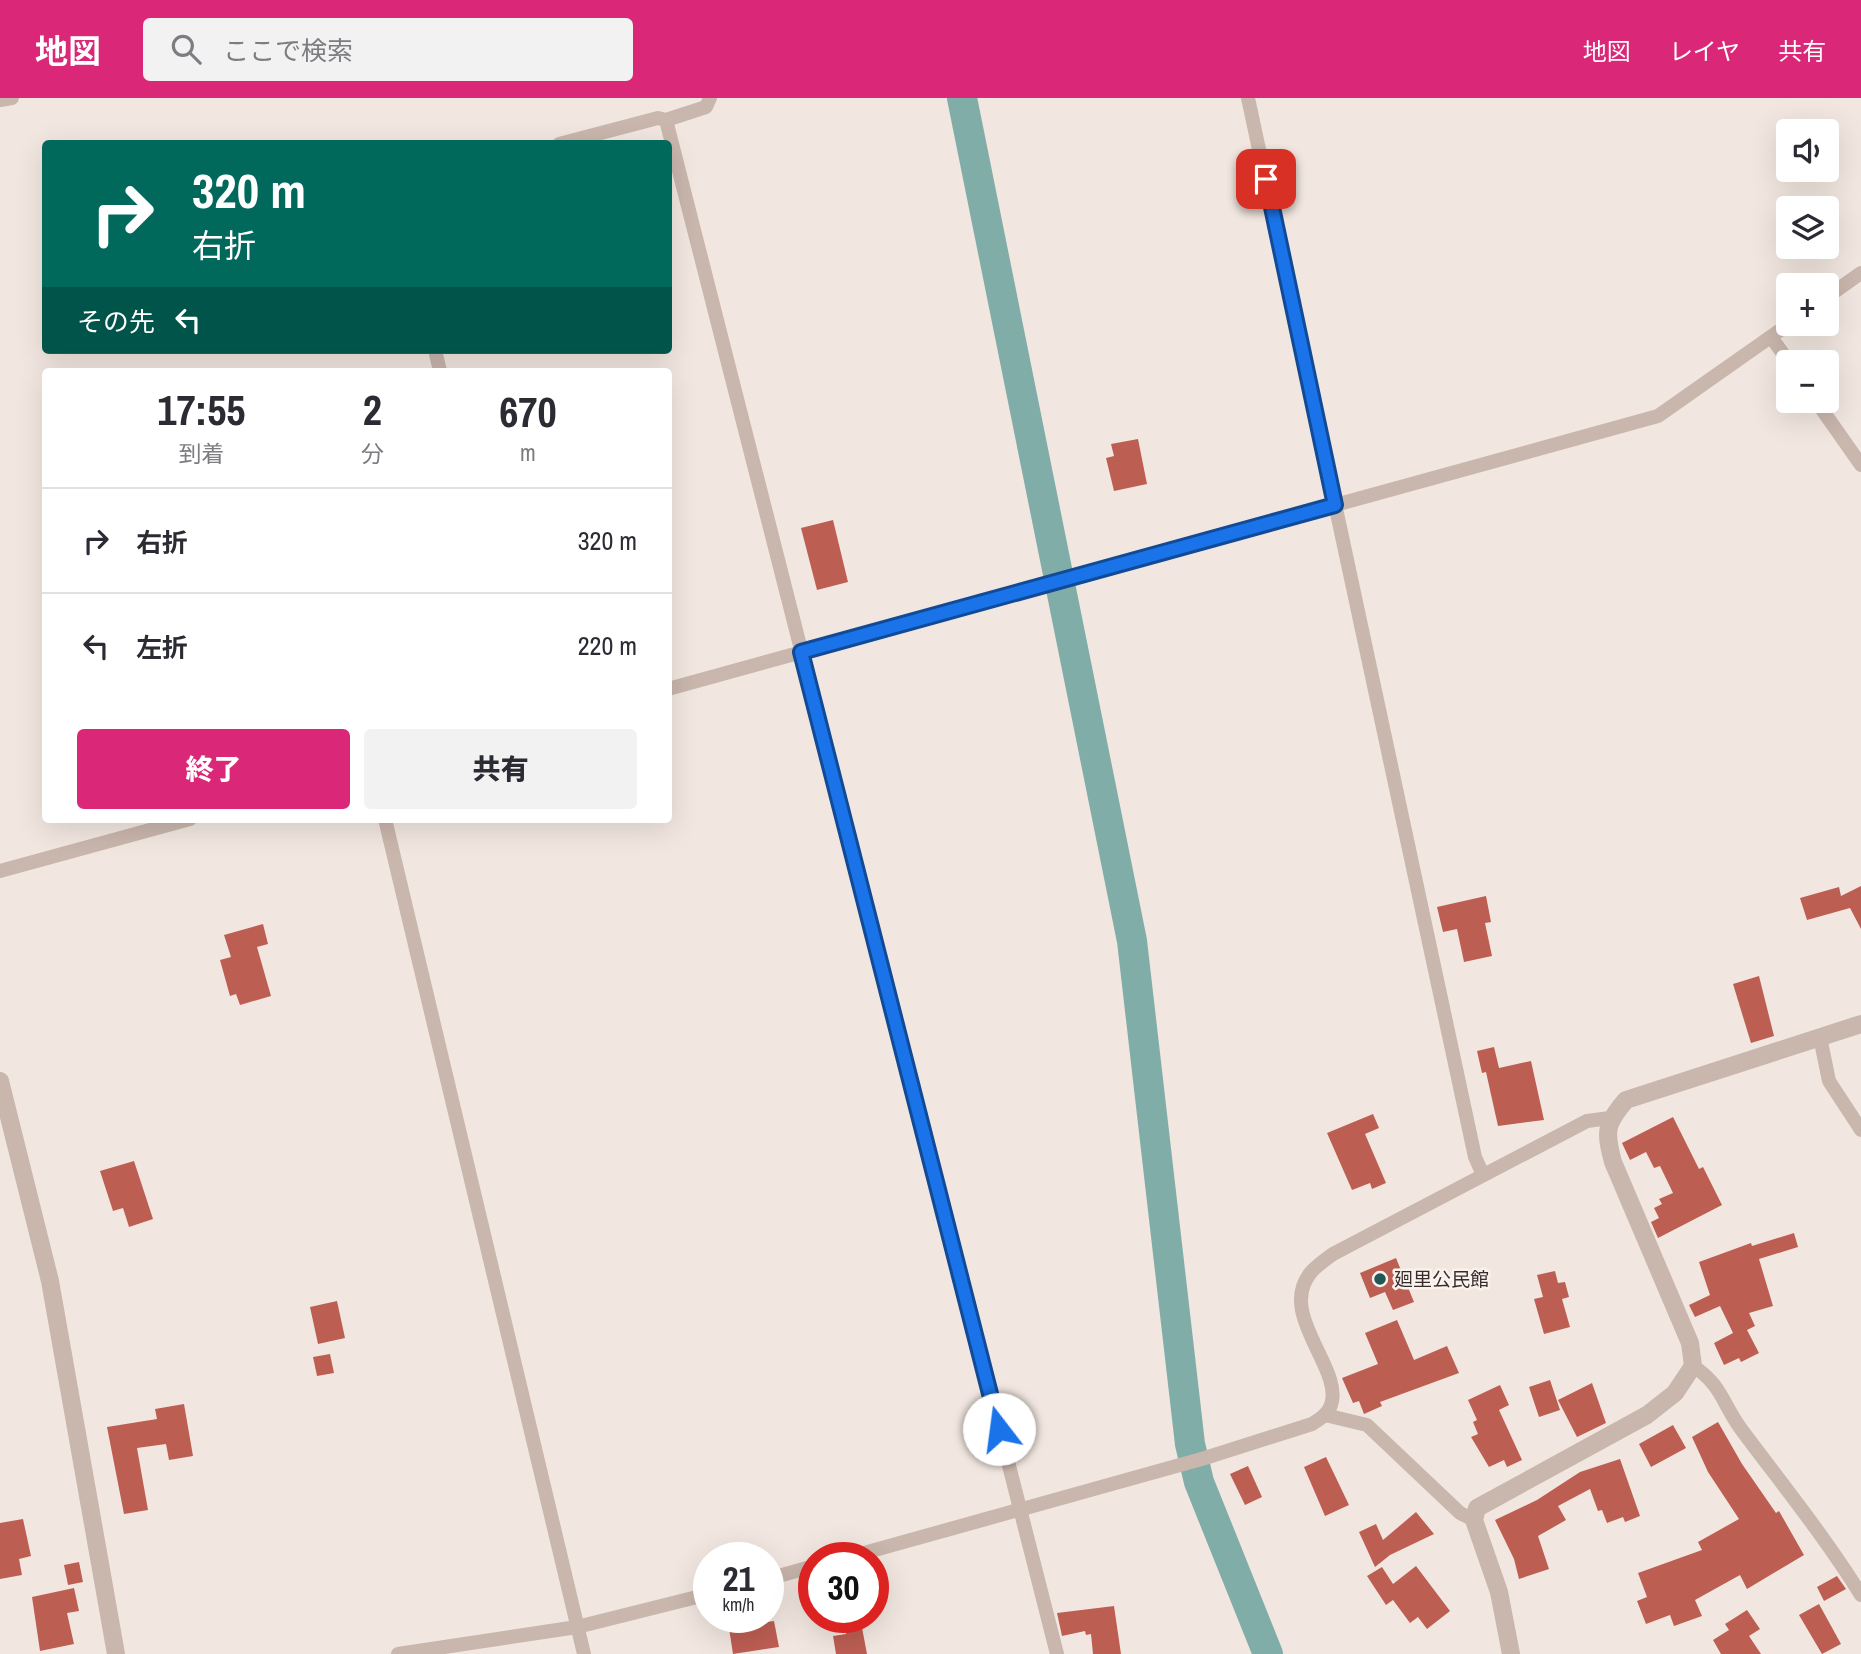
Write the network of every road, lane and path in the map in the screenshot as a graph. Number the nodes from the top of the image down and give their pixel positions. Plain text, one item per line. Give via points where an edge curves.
1 (12, 98) edge
2 (710, 98) edge
3 (1248, 98) edge
4 (0, 100) edge
5 (666, 120) junction
6 (574, 140) edge
7 (671, 140) edge
8 (672, 144) edge
9 (1861, 273) edge
10 (1839, 289) edge
11 (1776, 333) edge
12 (1771, 337) junction
13 (1780, 350) edge
14 (1824, 413) edge
15 (1861, 465) edge
16 (1335, 505) junction
17 (801, 652) junction
18 (672, 688) edge
19 (176, 823) edge
20 (386, 823) edge
21 (0, 871) edge
22 (1861, 1024) edge
23 (1820, 1037) junction
24 (0, 1081) edge
25 (1610, 1118) junction
26 (1861, 1129) edge
27 (1483, 1175) junction
28 (1693, 1367) junction
29 (1325, 1415) junction
30 (1020, 1510) junction
31 (1474, 1520) junction
32 (889, 1546) edge
33 (1861, 1595) edge
34 (693, 1598) edge
35 (577, 1627) junction
36 (117, 1654) edge
37 (398, 1654) edge
38 (584, 1654) edge
39 (1057, 1654) edge
40 (1511, 1654) edge

1 - 4 street
2 - 5 street via 706,107
3 - 16 street
5 - 6 street via 658,118
5 - 7 street
8 - 17 street
9 - 10 street
11 - 12 street
12 - 13 street
12 - 16 street via 1658,416
14 - 15 street
16 - 17 street
16 - 27 street via 1472,1144
17 - 18 street
17 - 30 street
19 - 21 street
20 - 35 street
22 - 23 street
23 - 25 street via 1626,1100
23 - 26 street via 1829,1081
24 - 36 street via 50,1281
25 - 27 street via 1587,1121
25 - 28 street via 1606,1137 1613,1162 1690,1343
27 - 29 street via 1333,1254 1311,1272 1301,1295 1304,1320 1330,1382 1332,1403
28 - 31 street via 1675,1393 1647,1415 1486,1501 1477,1508
28 - 33 street via 1711,1378 1739,1426 1832,1548
29 - 30 street via 1312,1424 1205,1458
29 - 31 street via 1367,1425 1460,1513
30 - 32 street
30 - 39 street
31 - 40 street via 1499,1592
34 - 35 street
35 - 37 street
35 - 38 street

